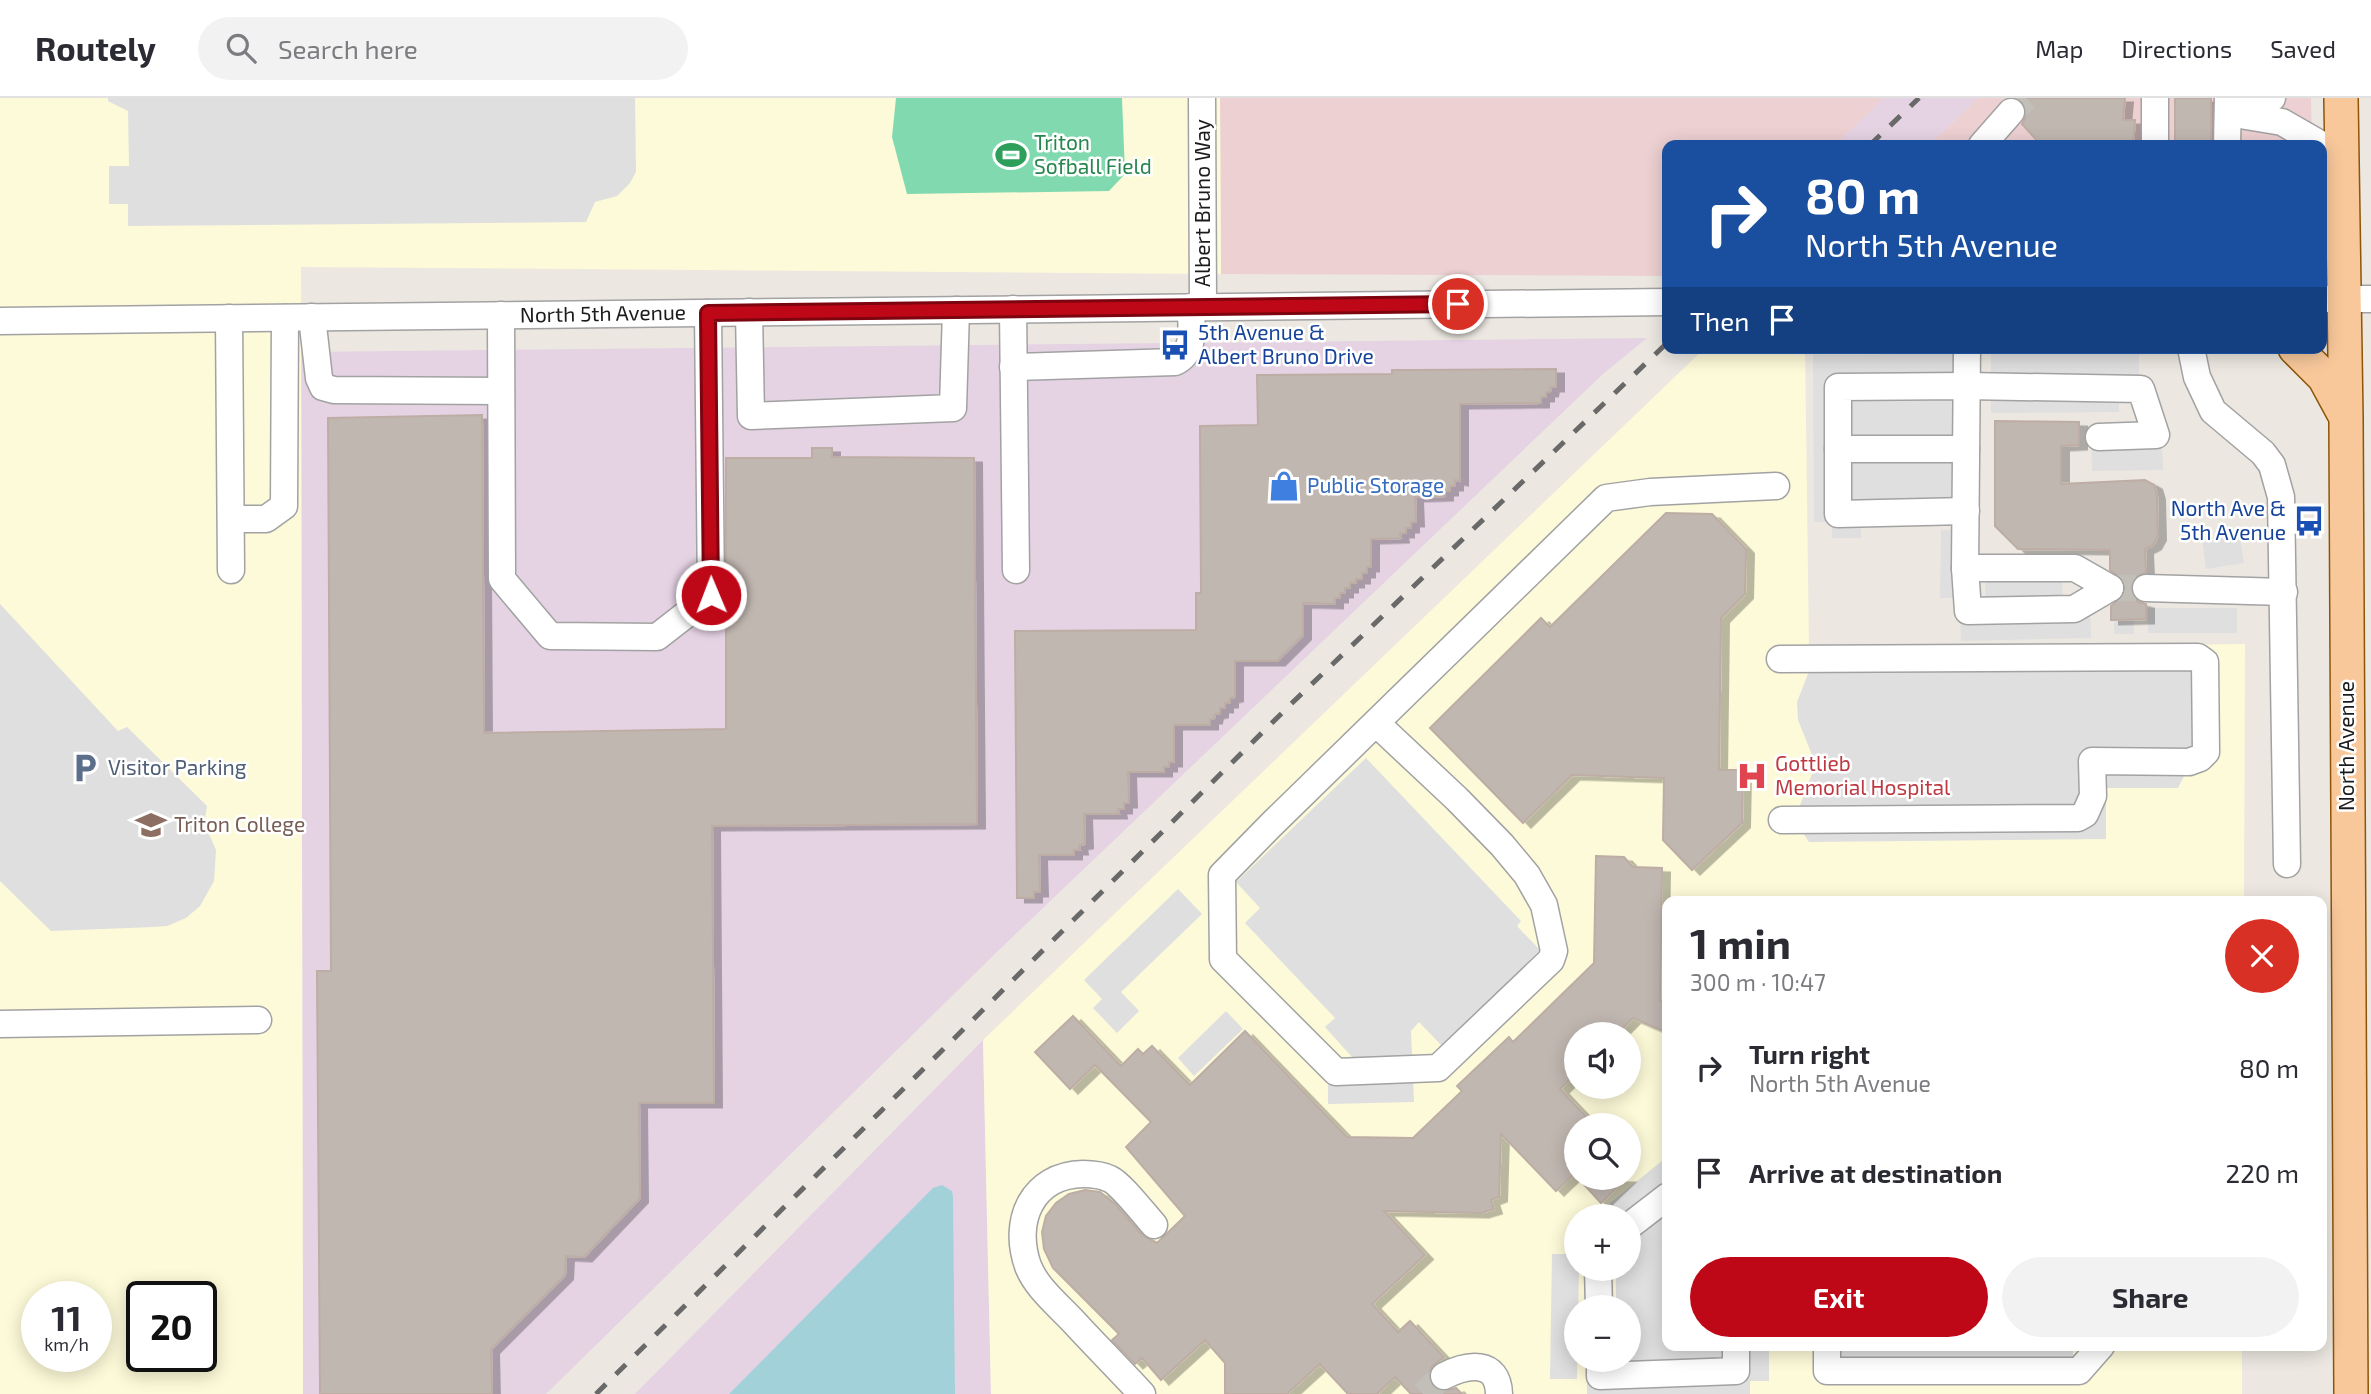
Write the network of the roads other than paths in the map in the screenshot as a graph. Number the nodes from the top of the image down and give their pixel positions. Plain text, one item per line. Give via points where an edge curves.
1 (1202, 98) edge
2 (2155, 98) edge
3 (2272, 98) edge
4 (2341, 98) edge
5 (2228, 105) edge
6 (2011, 112) tunnel mouth
7 (1986, 140) edge
8 (2155, 140) edge
9 (2227, 140) edge
10 (2313, 140) edge
11 (2329, 149) edge
12 (2346, 299) edge
13 (1662, 302) edge
14 (1197, 307) junction
15 (1013, 309) junction
16 (956, 310) junction
17 (749, 312) junction
18 (708, 313) junction
19 (502, 315) junction
20 (312, 317) junction
21 (229, 318) junction
22 (285, 318) junction
23 (0, 321) edge
24 (1967, 354) edge
25 (2193, 354) edge
26 (2301, 354) edge
27 (1013, 367) junction
28 (1967, 386) junction
29 (501, 391) junction
30 (2346, 419) junction
31 (2099, 437) dead end
32 (1838, 449) junction
33 (1966, 449) junction
34 (1776, 486) dead end
35 (1966, 511) junction
36 (230, 519) junction
37 (1965, 568) junction
38 (1016, 569) dead end
39 (231, 570) dead end
40 (2146, 588) tunnel mouth
41 (2284, 593) junction
42 (1780, 659) dead end
43 (1376, 723) junction
44 (1783, 820) dead end
45 (2287, 864) dead end
46 (258, 1020) dead end
47 (0, 1024) edge
48 (1662, 1201) edge
49 (1641, 1217) edge
50 (1154, 1225) dead end
51 (1736, 1351) edge
52 (1827, 1351) edge
53 (2097, 1351) edge
54 (1600, 1372) edge
55 (1444, 1376) tunnel mouth
56 (1142, 1394) edge
57 (1499, 1394) edge
58 (2351, 1394) edge

1 - 14 street, Albert Bruno Way
2 - 8 street
3 - 5 street
4 - 11 main road, North Avenue
5 - 9 street
5 - 10 street via 2282,122
6 - 7 street
11 - 12 main road, North Avenue
12 - 30 main road, North Avenue
13 - 14 street, North 5th Avenue
14 - 15 street, North 5th Avenue
14 - 27 street, Albert Bruno Way via 1191,346 1184,358 1175,362
15 - 16 street, North 5th Avenue
15 - 27 street
16 - 17 street, North 5th Avenue
16 - 17 street via 953,408 751,416
17 - 18 street, North 5th Avenue
18 - 19 street, North 5th Avenue
18 - 29 street via 711,595 657,637 550,636 502,579
19 - 20 street, North 5th Avenue
19 - 29 street
20 - 22 street, North 5th Avenue
20 - 29 street via 323,387
21 - 22 street, North 5th Avenue
21 - 23 street, North 5th Avenue
21 - 36 street
22 - 36 street via 284,506 265,519
24 - 28 street
25 - 41 street via 2197,377 2213,411 2263,453 2278,480
26 - 30 main road via 2324,377
27 - 38 street
28 - 31 street via 2141,389 2156,435
28 - 32 street via 1838,387
28 - 33 street
30 - 58 main road, North Avenue
32 - 33 street
32 - 35 street via 1838,514
33 - 35 street
34 - 43 street via 1606,498
35 - 37 street
36 - 39 street
37 - 37 street via 1968,611 2074,608 2110,587 2075,568
40 - 41 street
41 - 45 street
42 - 44 street via 2198,657 2205,662 2206,710 2206,752 2200,758 2189,762 2092,761 2093,796 2085,814 2078,818
43 - 43 street via 1222,875 1223,959 1336,1072 1438,1068 1551,960 1554,951 1545,905 1527,876 1466,808
46 - 47 street
48 - 49 street
50 - 56 street via 1111,1179 1075,1174 1041,1189 1027,1207 1021,1227 1029,1269 1045,1292
51 - 54 street via 1736,1371 1600,1376
52 - 53 street via 1828,1371 2079,1371
55 - 57 street via 1461,1367 1491,1371 1499,1382

